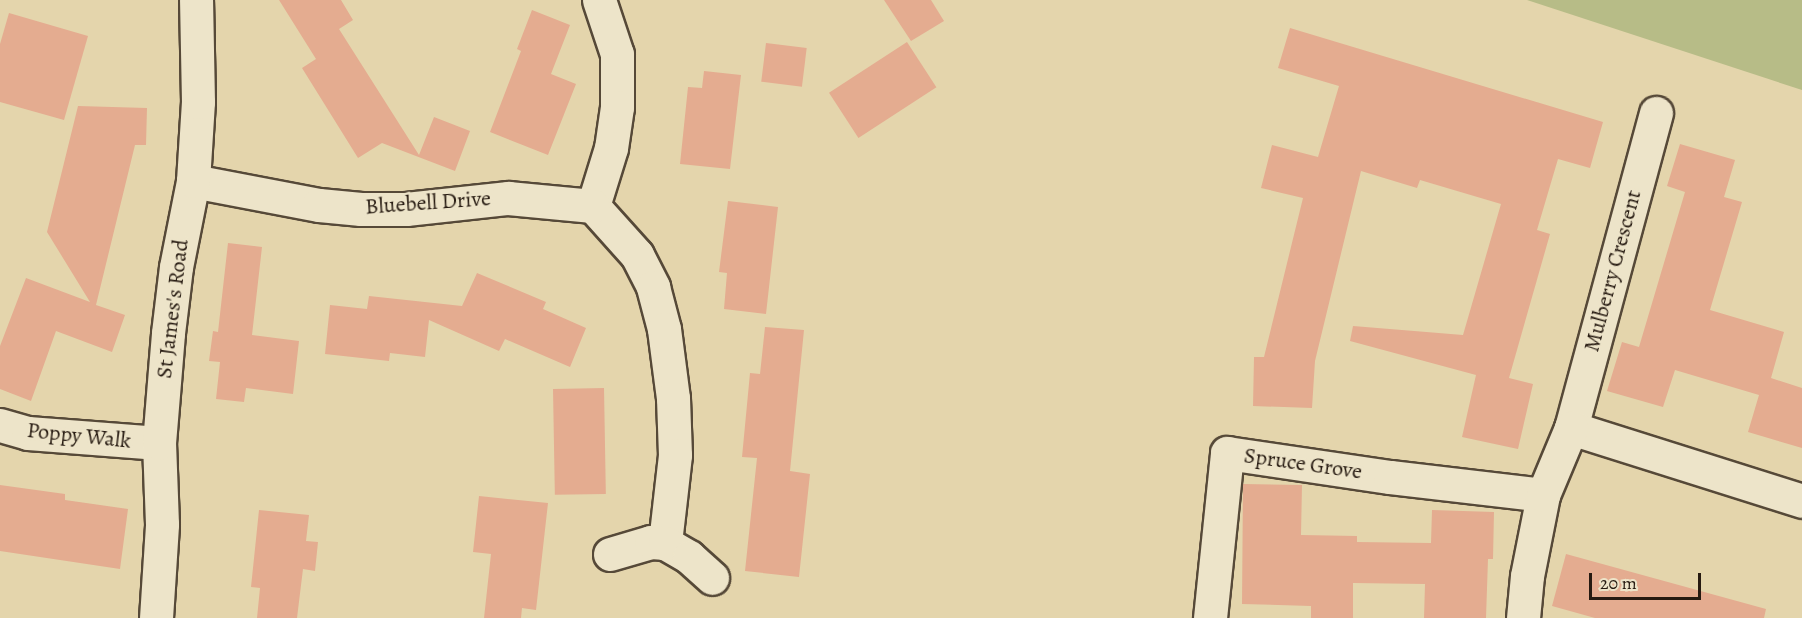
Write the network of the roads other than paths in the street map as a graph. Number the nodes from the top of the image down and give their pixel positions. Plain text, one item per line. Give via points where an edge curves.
1 (196, 0) edge
2 (599, 0) edge
3 (1656, 113) dead end
4 (193, 181) junction
5 (593, 206) junction
6 (0, 425) edge
7 (1571, 428) junction
8 (159, 443) junction
9 (1543, 495) junction
10 (1802, 501) edge
11 (665, 543) junction
12 (610, 554) dead end
13 (712, 578) dead end
14 (156, 618) edge
15 (1210, 618) edge
16 (1523, 618) edge

1 - 4 street, St James's Road via 198,102
2 - 5 street via 617,54 617,107 611,148
3 - 7 street, Mulberry Crescent
4 - 5 street, Bluebell Drive via 319,205 361,208 406,208 508,198
4 - 8 street, St James's Road via 176,267
5 - 11 street via 636,255 653,287 664,329 675,455
6 - 8 street, Poppy Walk via 28,433
7 - 9 street, Mulberry Crescent
7 - 10 street
8 - 14 street, St James's Road via 162,524
9 - 15 street, Spruce Grove via 1227,453
9 - 16 street, Mulberry Crescent
11 - 12 street via 651,542
11 - 13 street via 689,557

